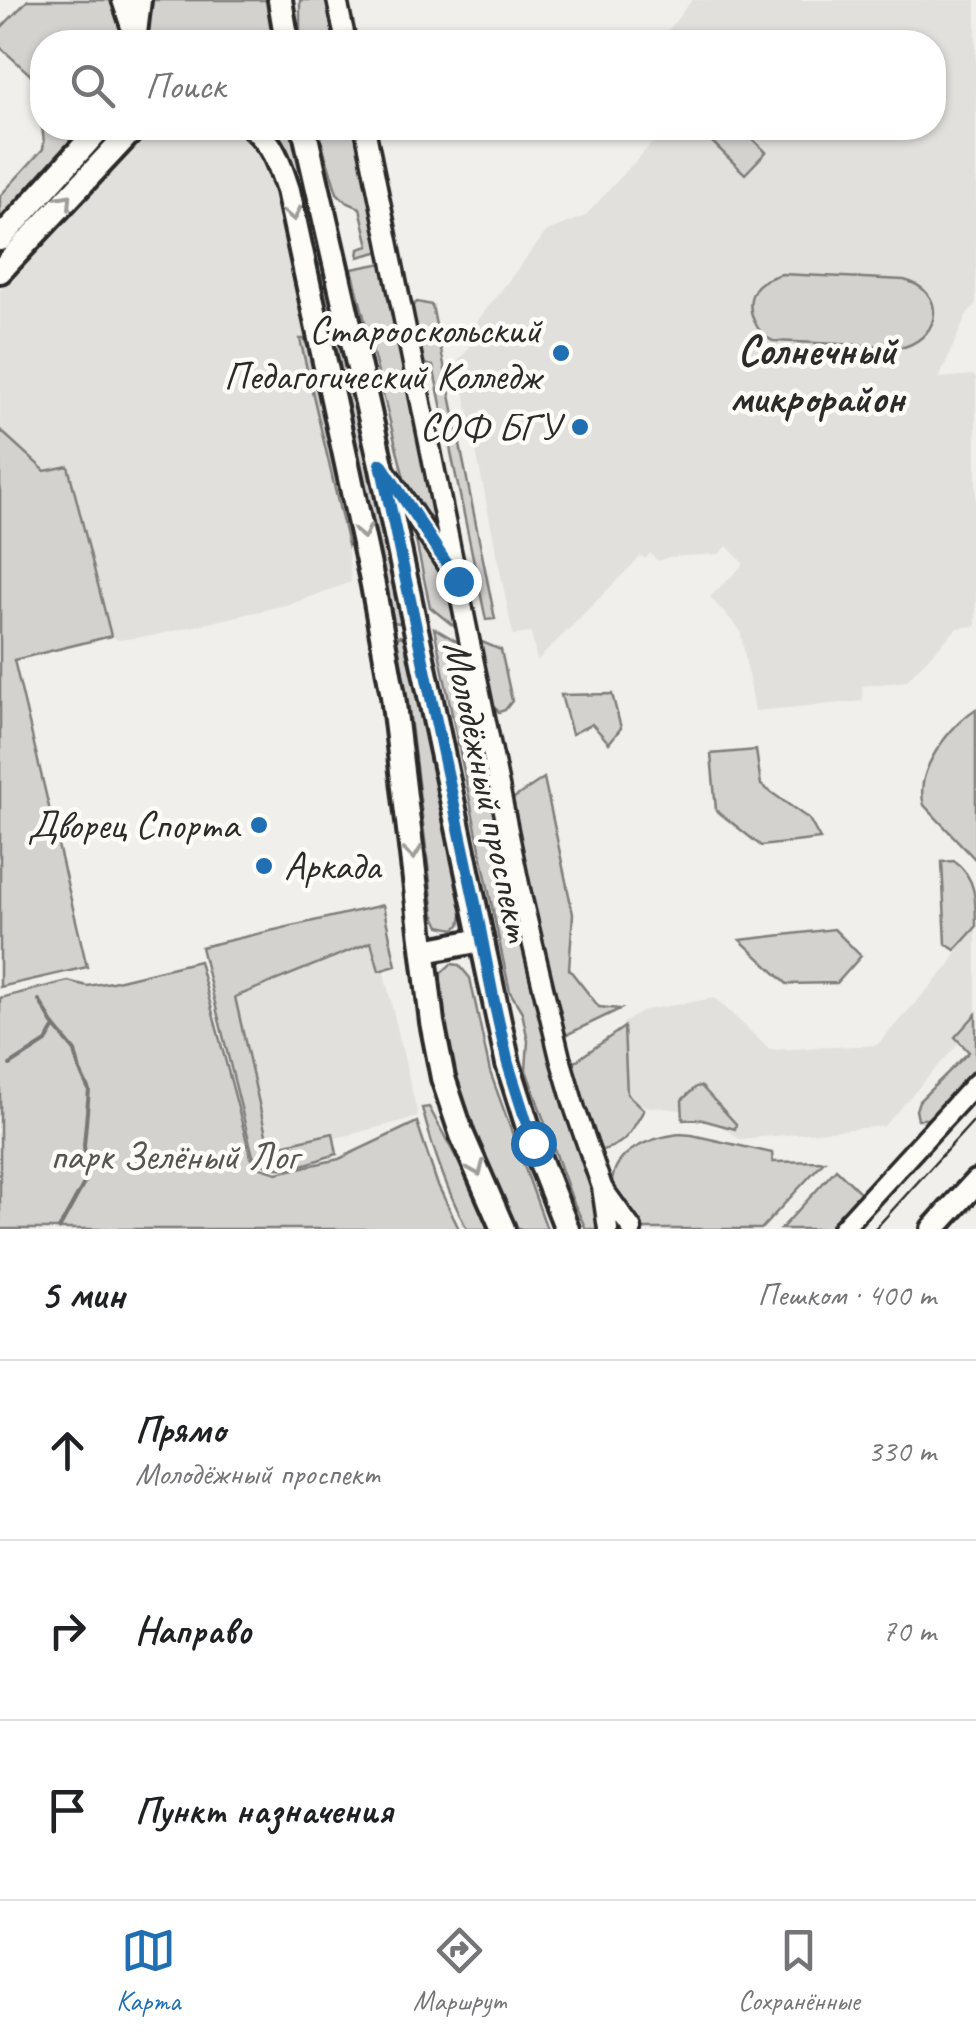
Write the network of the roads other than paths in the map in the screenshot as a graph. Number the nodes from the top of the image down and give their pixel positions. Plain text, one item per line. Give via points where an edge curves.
1 (122, 0) edge
2 (139, 0) edge
3 (337, 0) edge
4 (132, 30) edge
5 (136, 30) edge
6 (343, 30) edge
7 (89, 140) edge
8 (123, 140) edge
9 (266, 140) edge
10 (307, 140) edge
11 (368, 140) edge
12 (0, 239) edge
13 (0, 271) edge
14 (381, 464) junction
15 (458, 581) junction
16 (481, 940) junction
17 (425, 951) junction
18 (976, 1083) edge
19 (976, 1182) edge
20 (602, 1187) junction
21 (503, 1229) edge
22 (567, 1229) edge
23 (608, 1229) edge
24 (632, 1229) edge
25 (842, 1229) edge
26 (933, 1229) edge

1 - 4 street
2 - 5 main road
3 - 6 street
7 - 12 main road
13 -> 8 main road
9 -> 17 main road, Молодёжный проспект via 288,190 368,558
10 - 14 main road, Молодёжный проспект
11 - 15 street
14 - 15 street
14 - 16 main road, Молодёжный проспект
15 - 20 street via 550,1022
16 - 17 main road
16 - 22 main road, Молодёжный проспект via 508,1064
17 -> 21 main road, Молодёжный проспект via 443,1078
18 - 25 street
19 - 26 main road
20 - 23 street
20 - 24 street

